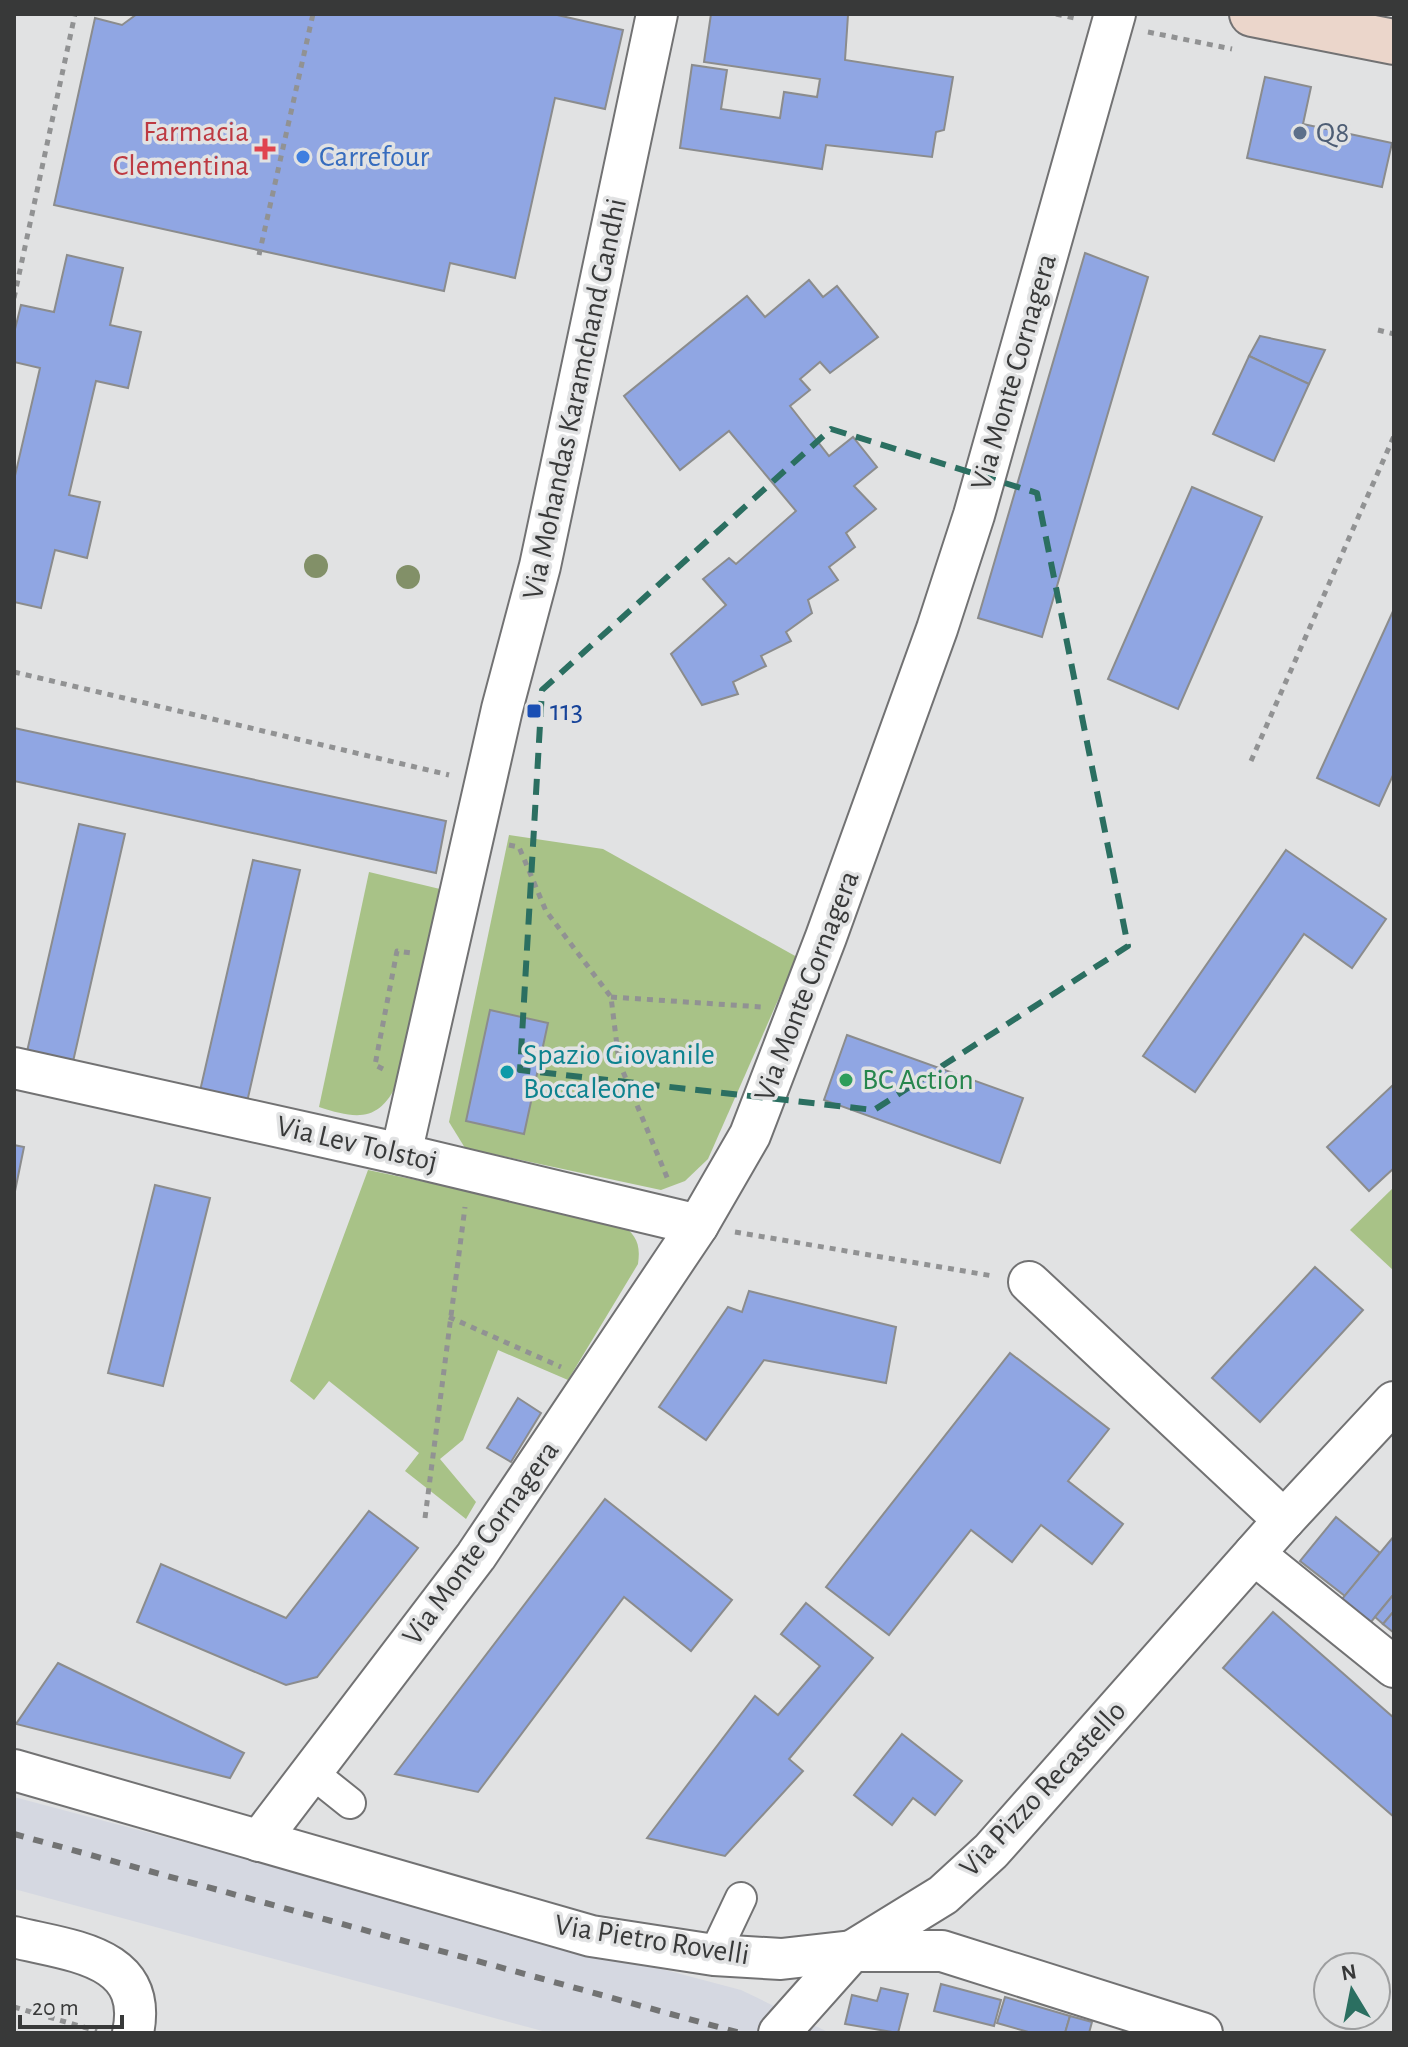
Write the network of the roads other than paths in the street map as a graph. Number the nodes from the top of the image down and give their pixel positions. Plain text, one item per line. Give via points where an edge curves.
1 (657, 14) edge
2 (1114, 20) edge
3 (1245, 32) edge
4 (1394, 42) edge
5 (14, 1068) edge
6 (401, 1154) junction
7 (698, 1225) junction
8 (1029, 1282) road end
9 (1394, 1402) edge
10 (1284, 1520) junction
11 (1254, 1554) junction
12 (1394, 1667) edge
13 (14, 1770) edge
14 (310, 1771) junction
15 (350, 1803) dead end
16 (259, 1841) junction
17 (741, 1898) dead end
18 (14, 1937) edge
19 (852, 1951) junction
20 (714, 1955) junction
21 (133, 2033) edge
22 (779, 2033) edge
23 (1202, 2033) edge

1 - 6 street, Via Mohandas Karamchand Gandhi via 540,566
2 - 7 street, Via Monte Cornagera via 974,515 903,727 750,1135
3 - 4 main road
5 - 6 street, Via Lev Tolstoj
6 - 7 street, Via Lev Tolstoj
7 - 14 street, Via Monte Cornagera via 476,1556
8 - 10 street
9 - 10 street, Via Pizzo Recastello
10 - 11 street, Via Pizzo Recastello
11 - 12 street
11 - 19 street, Via Pizzo Recastello via 991,1851 943,1895
13 - 16 street, Via Pietro Rovelli
14 - 15 street
14 - 16 street, Via Monte Cornagera
16 - 20 street, Via Pietro Rovelli via 591,1936
17 - 20 street
18 - 21 street via 100,1958 128,1982 137,2010
19 - 20 street, Via Pietro Rovelli via 781,1959
19 - 22 street, Via Pizzo Recastello
19 - 23 street, Via Pietro Rovelli via 942,1951

